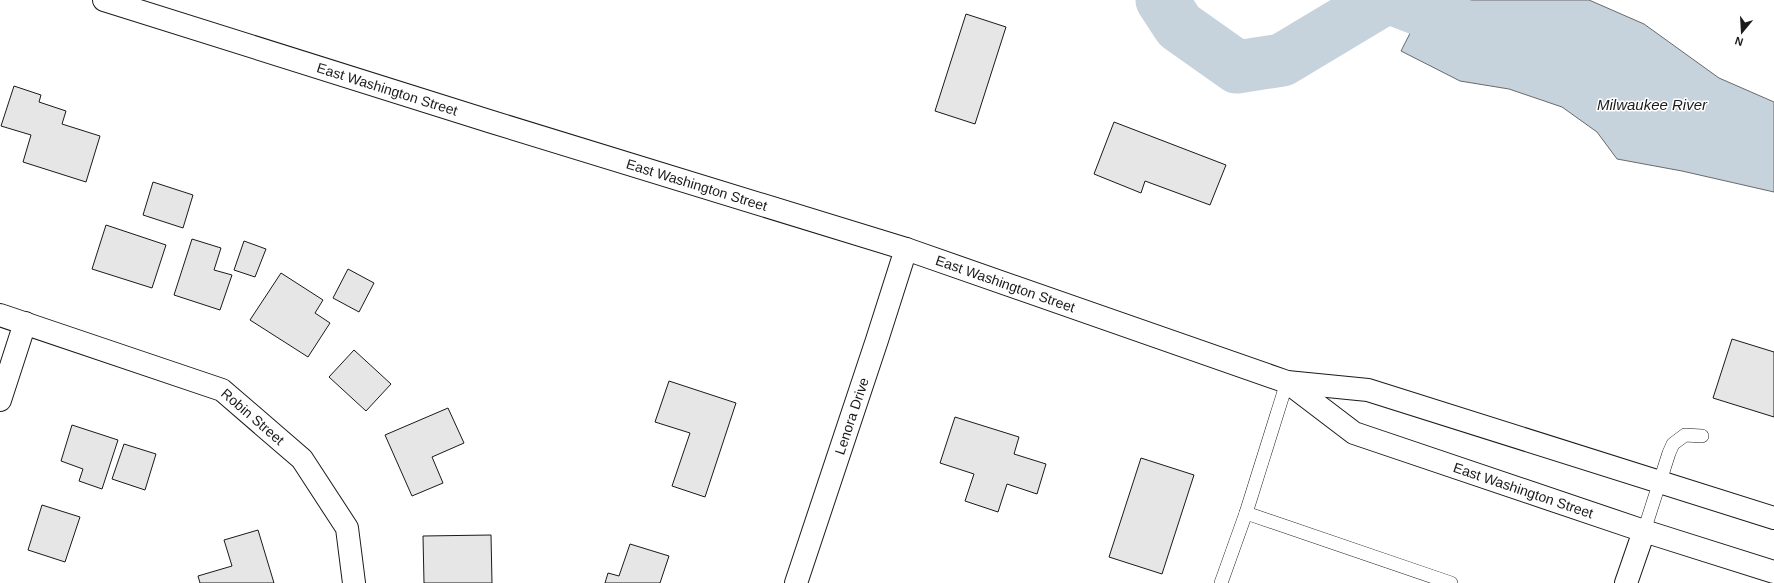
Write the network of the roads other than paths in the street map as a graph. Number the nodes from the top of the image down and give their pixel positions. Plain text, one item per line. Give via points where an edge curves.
1 (104, 0) edge
2 (906, 249) junction
3 (0, 316) edge
4 (25, 323) junction
5 (1286, 382) junction
6 (0, 400) edge
7 (1702, 436) dead end
8 (1659, 482) junction
9 (1246, 513) junction
10 (1774, 518) edge
11 (1644, 531) junction
12 (1774, 572) edge
13 (354, 583) edge
14 (796, 583) edge
15 (1222, 583) edge
16 (1451, 583) edge
17 (1626, 583) edge

1 - 2 main road, East Washington Street
2 - 5 main road, East Washington Street
2 - 14 main road, Lenora Drive
3 - 4 main road, Robin Street
4 - 6 main road
4 - 13 main road, Robin Street via 222,390 302,459 347,528
5 - 8 main road, East Washington Street via 1368,390
5 - 9 lane
5 - 11 main road, East Washington Street via 1354,433
7 - 8 lane via 1685,435 1673,444
8 - 10 main road, East Washington Street
8 - 11 lane
9 - 15 lane
9 - 16 lane
11 - 12 main road, East Washington Street
11 - 17 main road

